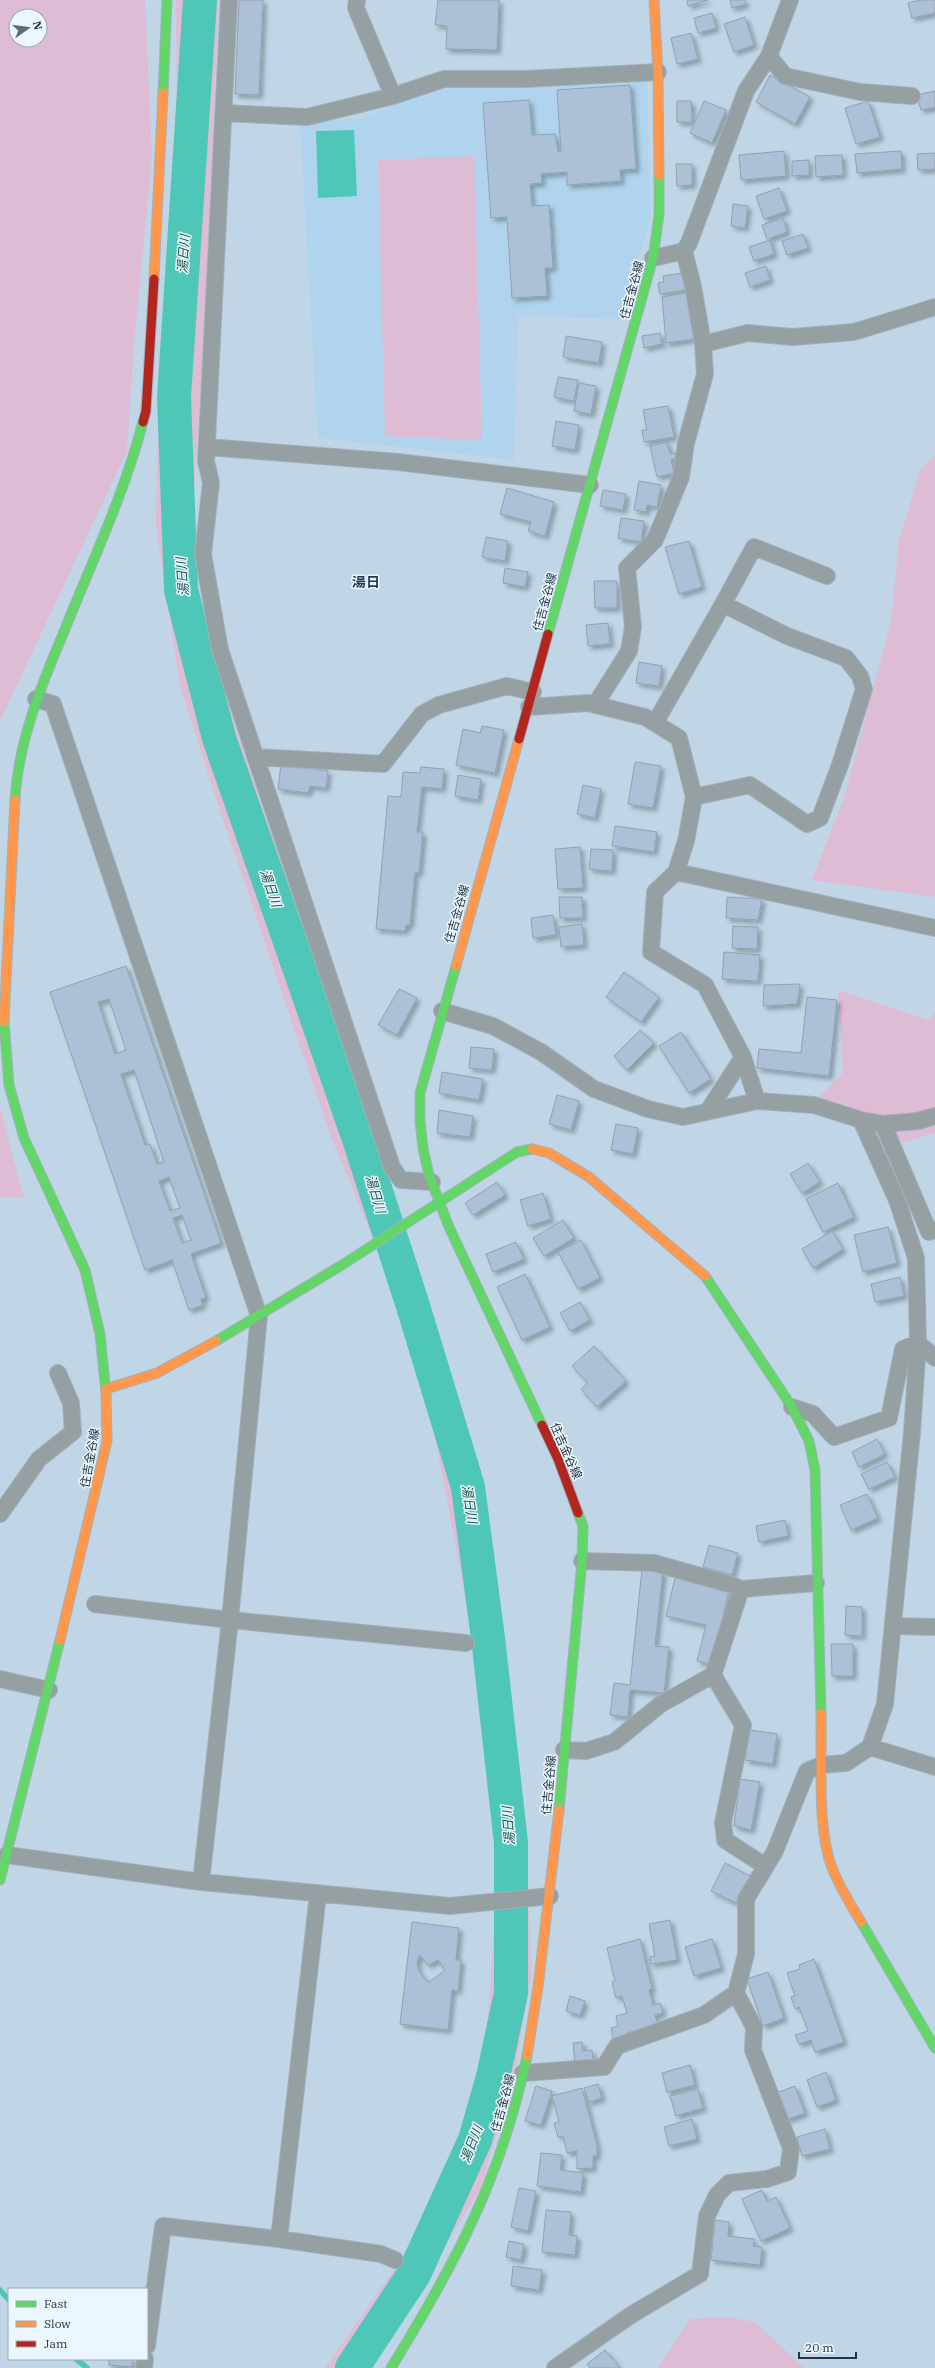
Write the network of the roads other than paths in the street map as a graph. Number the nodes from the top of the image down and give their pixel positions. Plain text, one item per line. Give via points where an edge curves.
1 (167, 0) edge
2 (229, 0) edge
3 (357, 0) edge
4 (654, 0) edge
5 (790, 0) edge
6 (769, 56) junction
7 (658, 72) junction
8 (393, 96) junction
9 (912, 96) dead end
10 (224, 113) junction
11 (684, 252) junction
12 (653, 258) junction
13 (935, 307) edge
14 (703, 344) junction
15 (207, 447) junction
16 (590, 485) junction
17 (827, 576) dead end
18 (723, 604) junction
19 (533, 692) junction
20 (36, 699) junction
21 (595, 705) junction
22 (528, 707) junction
23 (655, 723) junction
24 (256, 757) junction
25 (694, 797) junction
26 (676, 872) junction
27 (935, 928) edge
28 (442, 1011) junction
29 (743, 1057) junction
30 (757, 1101) junction
31 (708, 1111) junction
32 (935, 1116) edge
33 (861, 1120) junction
34 (883, 1124) junction
35 (432, 1182) junction
36 (438, 1203) junction
37 (935, 1230) edge
38 (259, 1316) junction
39 (918, 1343) junction
40 (935, 1358) edge
41 (58, 1373) dead end
42 (106, 1389) junction
43 (792, 1407) junction
44 (0, 1514) edge
45 (582, 1561) junction
46 (816, 1583) junction
47 (741, 1589) junction
48 (95, 1604) dead end
49 (230, 1620) junction
50 (893, 1626) junction
51 (935, 1627) edge
52 (466, 1642) dead end
53 (713, 1675) junction
54 (0, 1679) edge
55 (49, 1690) junction
56 (870, 1747) junction
57 (564, 1750) junction
58 (821, 1765) junction
59 (935, 1767) edge
60 (6, 1855) junction
61 (766, 1866) junction
62 (0, 1880) edge
63 (201, 1882) junction
64 (318, 1894) junction
65 (550, 1896) junction
66 (736, 1993) junction
67 (935, 2048) edge
68 (523, 2073) junction
69 (279, 2239) junction
70 (395, 2260) dead end
71 (148, 2338) edge
72 (391, 2368) edge
73 (554, 2368) edge

1 - 20 main road, 住吉金谷線 via 160,186 146,411 131,468
2 - 10 street
3 - 8 street via 356,8
4 - 7 main road, 住吉金谷線
5 - 6 street
6 - 9 street via 785,76 860,92
6 - 11 street via 746,91 702,211
7 - 8 street via 526,79 444,80
7 - 12 main road, 住吉金谷線 via 659,215
8 - 10 street via 307,117
10 - 15 street
11 - 12 street
11 - 14 street
12 - 16 main road, 住吉金谷線
13 - 14 street via 854,332 793,337 748,333
14 - 21 street via 705,374 686,443 681,477 655,540 627,568 632,627 629,651
15 - 16 street via 398,462
15 - 24 street via 206,461 211,483 203,554 220,650
16 - 19 main road, 住吉金谷線
17 - 18 street via 754,547
18 - 23 street
18 - 25 street via 788,636 846,658 860,676 864,689 820,818 807,824 750,785
19 - 22 main road, 住吉金谷線
19 - 24 street via 507,686 439,705 422,714 382,764
20 - 38 street via 53,704
20 - 42 main road, 住吉金谷線 via 16,785 3,1032 9,1085 24,1138 85,1270 100,1334
21 - 22 street via 588,703
21 - 23 street via 645,717
22 - 28 main road, 住吉金谷線
23 - 25 street via 679,738
24 - 35 street via 392,1167 401,1180
25 - 26 street via 686,841
26 - 27 street
26 - 29 street via 655,892 651,952 705,985
28 - 31 street via 493,1026 541,1052 594,1089 634,1104 683,1117
28 - 35 main road, 住吉金谷線 via 420,1093 418,1117 424,1156
29 - 30 street
29 - 31 street
30 - 31 street
30 - 33 street via 814,1105
32 - 34 street via 918,1121
33 - 34 street
33 - 39 street via 897,1200 916,1258
34 - 37 street via 929,1232
35 - 36 main road, 住吉金谷線
36 - 38 main road via 375,1246
36 - 43 main road via 517,1152 533,1149 549,1153 589,1177 702,1273 727,1305
36 - 45 main road, 住吉金谷線 via 558,1459 575,1501 582,1526
38 - 42 main road via 169,1367 131,1383
38 - 49 street
39 - 40 street
39 - 43 street via 903,1349 890,1418 834,1437 813,1414
39 - 50 street
41 - 44 street via 71,1402 73,1432 38,1459
42 - 55 main road, 住吉金谷線 via 107,1441
43 - 46 main road via 809,1441 815,1470
45 - 47 street via 654,1563
45 - 57 main road, 住吉金谷線
46 - 47 street
46 - 58 main road
47 - 53 street
48 - 49 street
49 - 52 street
49 - 63 street
50 - 51 street
50 - 56 street via 886,1704
53 - 57 street via 661,1704 614,1742 586,1751
53 - 61 street via 743,1725 723,1823 725,1840
54 - 55 street
55 - 60 main road, 住吉金谷線
56 - 58 street via 846,1762
56 - 59 street
57 - 65 main road, 住吉金谷線
58 - 61 street via 807,1771 775,1851
58 - 67 main road via 824,1834 831,1865 841,1888
60 - 62 main road, 住吉金谷線
60 - 63 street
61 - 66 street via 746,1899 746,1954
63 - 64 street
64 - 65 street via 450,1906
64 - 69 street
65 - 68 main road, 住吉金谷線 via 537,2003
66 - 68 street via 704,2015 617,2046 604,2067
66 - 73 street via 754,2027 753,2050 791,2148 788,2172 767,2179 729,2183 717,2195 707,2216 700,2274 631,2315
68 - 72 main road, 住吉金谷線 via 504,2146 481,2206 455,2260
69 - 70 street via 381,2254
69 - 71 street via 163,2226

